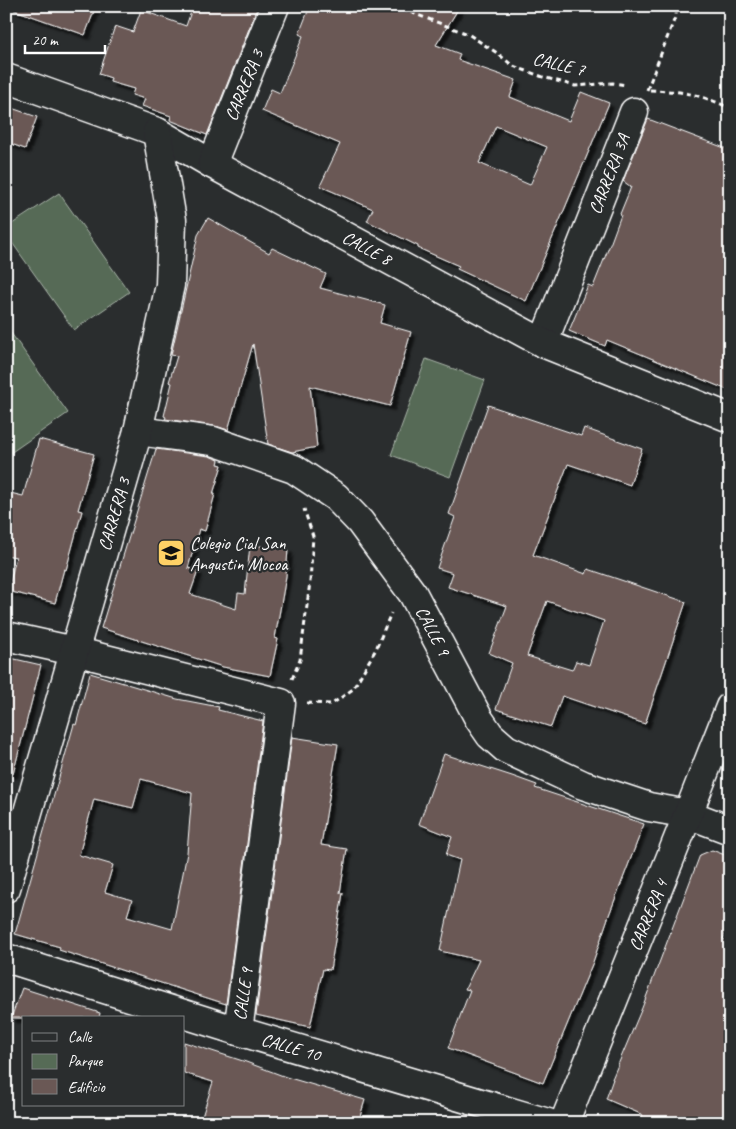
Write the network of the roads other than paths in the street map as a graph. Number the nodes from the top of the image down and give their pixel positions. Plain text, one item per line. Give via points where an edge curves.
1 (276, 6) edge
2 (6, 78) edge
3 (638, 94) road end
4 (158, 132) junction
5 (212, 164) junction
6 (543, 343) junction
7 (730, 418) edge
8 (138, 430) junction
9 (6, 636) edge
10 (74, 651) junction
11 (730, 707) edge
12 (688, 814) junction
13 (730, 830) edge
14 (6, 888) edge
15 (6, 958) edge
16 (238, 1031) junction
17 (548, 1123) edge
18 (564, 1123) edge

1 - 5 street, CARRERA 3
2 - 4 street, CALLE 8
3 - 6 street, CARRERA 3A
4 - 5 street, CALLE 8
4 - 8 street, CARRERA 3 via 172,220 170,285
5 - 6 street, CALLE 8
6 - 7 street, CALLE 8
8 - 10 street, CARRERA 3
8 - 12 street, CALLE 9 via 213,442 294,468 336,497 360,522 413,594 490,735 506,749 583,785 649,807
9 - 10 street
10 - 14 street, CARRERA 3
10 - 16 street, CALLE 9 via 281,703
11 - 12 street, CARRERA 4
12 - 13 street, CALLE 9
12 - 18 street, CARRERA 4
15 - 16 street, CALLE 10
16 - 17 street, CALLE 10

